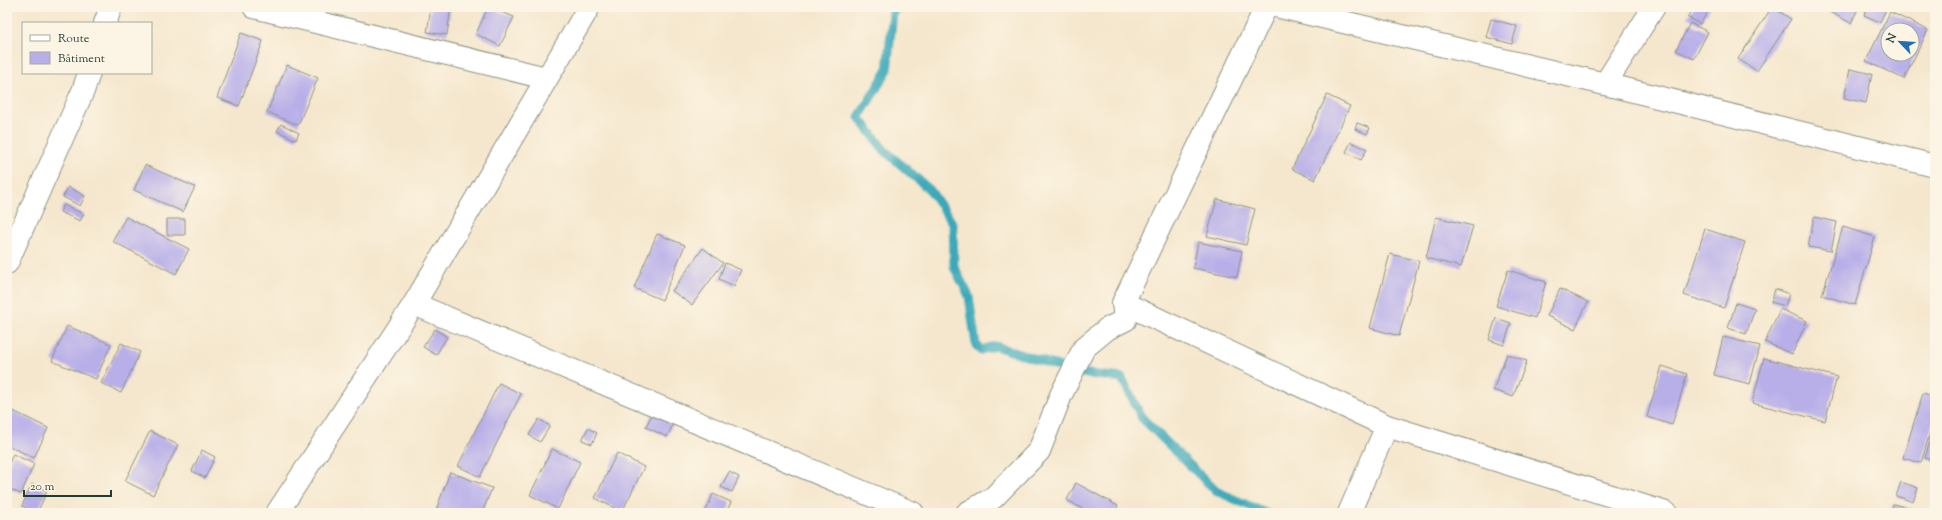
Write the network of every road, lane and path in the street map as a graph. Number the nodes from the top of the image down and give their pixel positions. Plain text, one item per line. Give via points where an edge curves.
1 (111, 7) edge
2 (254, 7) edge
3 (589, 7) edge
4 (1266, 7) edge
5 (1280, 7) edge
6 (1654, 7) edge
7 (105, 22) edge
8 (88, 74) edge
9 (546, 78) junction
10 (1605, 84) junction
11 (1935, 166) edge
12 (7, 263) edge
13 (1123, 303) junction
14 (414, 304) junction
15 (1386, 426) junction
16 (277, 513) edge
17 (913, 513) edge
18 (967, 513) edge
19 (1348, 513) edge
20 (1666, 513) edge

1 - 7 street
2 - 9 street
3 - 9 street
4 - 13 street
5 - 10 street
6 - 10 street
8 - 12 street
9 - 14 street
10 - 11 street
13 - 15 street
13 - 18 street via 1125,320 1107,329 1084,348 1061,395 1039,451 993,498
14 - 16 street
14 - 17 street
15 - 19 street
15 - 20 street

